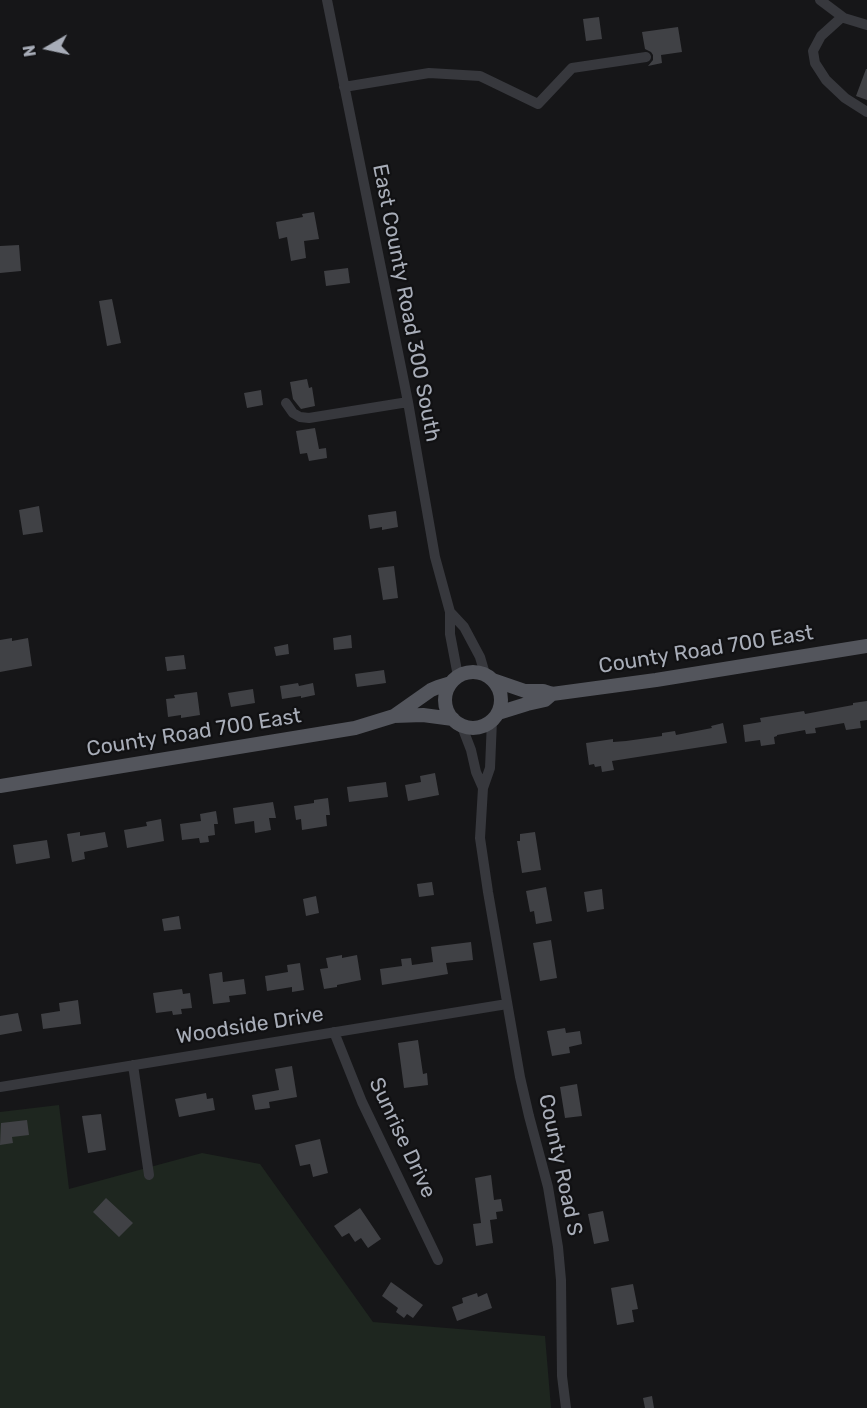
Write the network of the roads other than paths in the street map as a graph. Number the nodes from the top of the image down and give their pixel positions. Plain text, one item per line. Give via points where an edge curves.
1 (327, 0) edge
2 (820, 0) edge
3 (842, 17) junction
4 (867, 25) edge
5 (646, 57) dead end
6 (344, 87) junction
7 (867, 112) edge
8 (408, 402) junction
9 (286, 403) dead end
10 (450, 612) junction
11 (867, 646) edge
12 (489, 677) junction
13 (454, 680) junction
14 (552, 694) junction
15 (394, 716) junction
16 (495, 716) junction
17 (457, 721) junction
18 (0, 786) edge
19 (483, 788) junction
20 (507, 1004) junction
21 (334, 1032) junction
22 (133, 1065) junction
23 (0, 1087) edge
24 (149, 1175) dead end
25 (438, 1260) dead end
26 (566, 1408) edge

1 - 6 street, East County Road 300 South
2 - 3 street
3 - 4 street
3 - 7 street via 820,36 813,51 815,63 845,98
5 - 6 street via 572,68 538,104 480,76 429,73
6 - 8 street, East County Road 300 South
8 - 9 street via 309,418 293,413
8 - 10 street, East County Road 300 South via 435,557
10 - 12 street, East County Road 300 South via 464,627
10 - 13 street, East County Road 300 South
11 - 14 main road, County Road 700 East
12 - 13 main road via 466,672
12 - 14 main road, County Road 700 East via 525,691
12 - 16 main road via 501,696
13 - 15 main road, County Road 700 East via 431,690
13 - 17 main road via 446,701 448,711
14 - 16 main road, County Road 700 East via 545,700
15 - 17 main road, County Road 700 East
15 - 18 main road, County Road 700 East via 355,728
16 - 17 main road via 477,727
16 - 19 street via 490,768
17 - 19 street
19 - 20 street via 480,838
20 - 21 street, Woodside Drive
20 - 26 street, County Road S via 558,1247
21 - 22 street, Woodside Drive
21 - 25 street, Sunrise Drive via 362,1102
22 - 23 street, Woodside Drive
22 - 24 street

